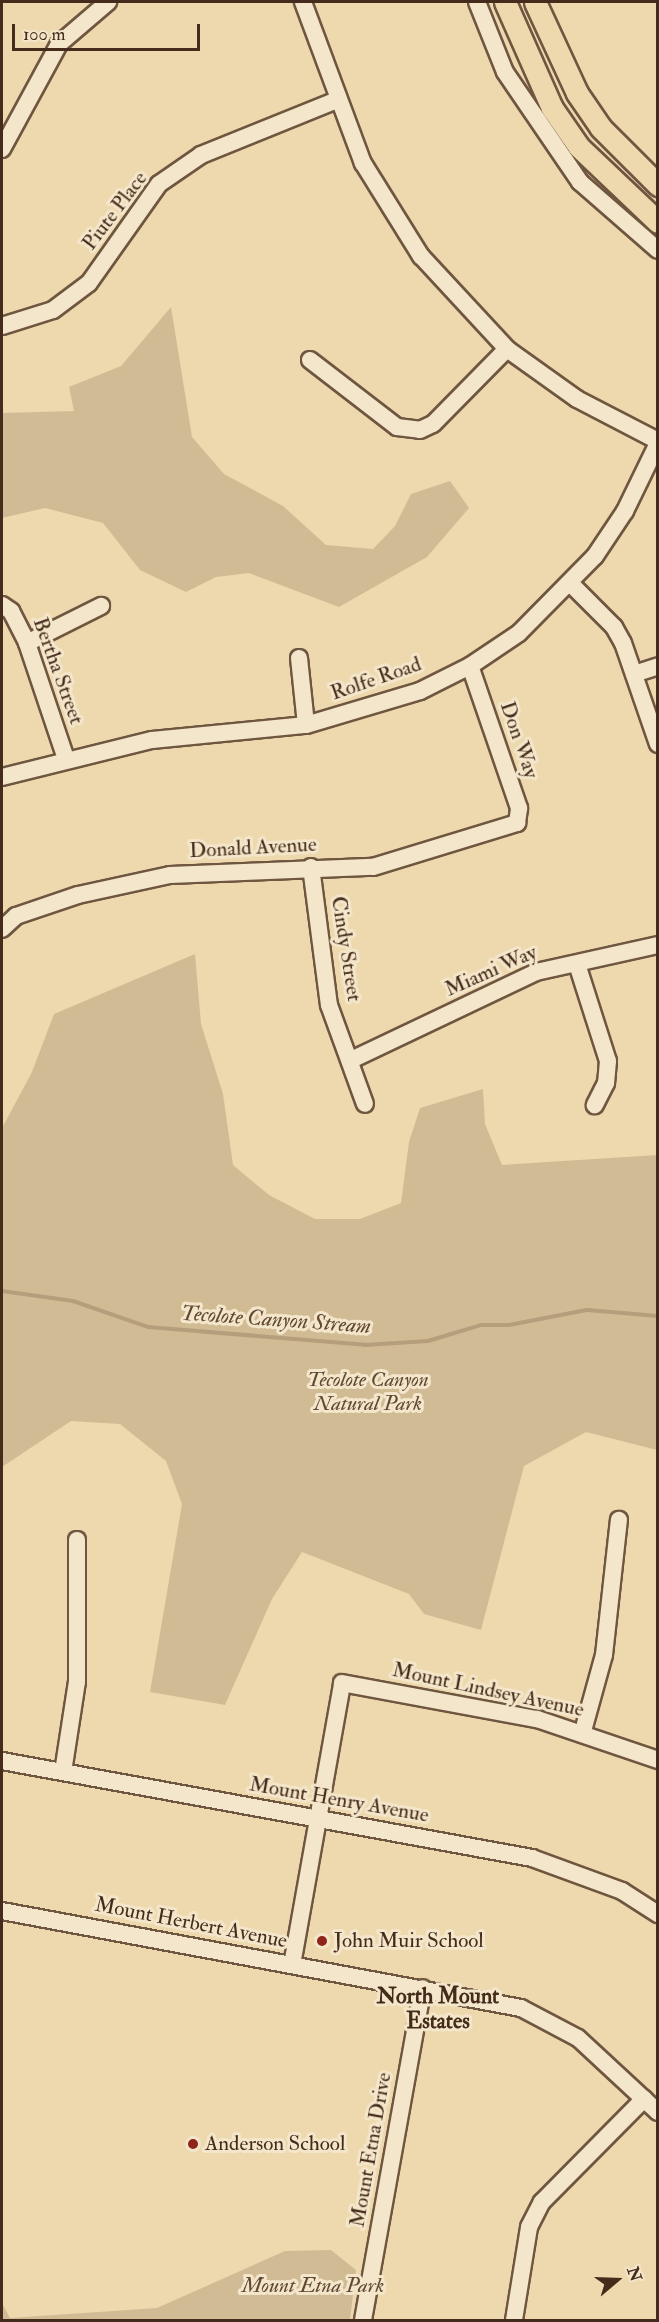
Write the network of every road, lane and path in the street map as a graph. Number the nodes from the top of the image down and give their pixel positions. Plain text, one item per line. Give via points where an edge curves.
1 (108, 2) edge
2 (303, 2) edge
3 (477, 2) edge
4 (505, 2) edge
5 (535, 2) edge
6 (337, 100) junction
7 (2, 150) edge
8 (657, 185) edge
9 (657, 222) edge
10 (657, 250) edge
11 (2, 326) edge
12 (507, 349) junction
13 (310, 360) dead end
14 (657, 442) edge
15 (571, 584) junction
16 (2, 604) edge
17 (101, 606) dead end
18 (27, 643) junction
19 (299, 658) dead end
20 (470, 666) junction
21 (657, 666) edge
22 (634, 674) junction
23 (306, 725) junction
24 (657, 744) edge
25 (66, 759) junction
26 (2, 777) edge
27 (511, 825) joint
28 (311, 867) junction
29 (2, 929) edge
30 (657, 945) edge
31 (577, 964) junction
32 (351, 1060) junction
33 (365, 1104) dead end
34 (595, 1105) dead end
35 (619, 1520) dead end
36 (77, 1540) dead end
37 (583, 1731) junction
38 (657, 1760) edge
39 (2, 1761) edge
40 (63, 1772) junction
41 (319, 1819) junction
42 (2, 1911) edge
43 (657, 1914) edge
44 (292, 1965) junction
45 (423, 1988) junction
46 (645, 2098) junction
47 (657, 2112) edge
48 (363, 2320) edge
49 (514, 2320) edge

1 - 7 street via 59,44
2 - 6 street
3 - 10 street via 505,72 580,182
4 - 9 main road via 531,67 566,127
5 - 8 main road via 577,93 602,128
6 - 11 street, Piute Place via 201,155 159,184 89,283 53,310
6 - 12 street via 363,163 421,255
12 - 13 street via 433,424 420,430 397,427
12 - 14 street via 577,399
14 - 15 street, Rolfe Road via 625,511
15 - 20 street, Rolfe Road via 519,633
15 - 22 street via 614,627
16 - 18 street, Bertha Street via 11,610
17 - 18 street
18 - 25 street, Bertha Street
19 - 23 street
20 - 23 street, Rolfe Road via 420,691
20 - 27 street, Don Way via 519,808 517,823
21 - 22 street
22 - 24 street
23 - 25 street, Rolfe Road via 152,740
25 - 26 street, Rolfe Road
27 - 28 street, Donald Avenue via 372,867
28 - 29 street, Donald Avenue via 170,875 78,895 16,916
28 - 32 street, Cindy Street via 329,1005
30 - 31 street, Miami Way
31 - 32 street, Miami Way via 536,972
31 - 34 street via 608,1061 606,1083
32 - 33 street, Cindy Street
35 - 37 street via 604,1655
36 - 40 street via 77,1682
37 - 38 street, Mount Lindsey Avenue
37 - 41 street, Mount Lindsey Avenue via 342,1683
39 - 40 street, Mount Henry Avenue
40 - 41 street, Mount Henry Avenue
41 - 43 street, Mount Henry Avenue via 532,1858 622,1891
41 - 44 street
42 - 44 street, Mount Herbert Avenue
44 - 45 street, Mount Herbert Avenue
45 - 46 street, Mount Herbert Avenue via 545,2018 578,2038
45 - 48 street, Mount Etna Drive
46 - 47 street, Mount Herbert Avenue
46 - 49 street via 542,2202 529,2227

